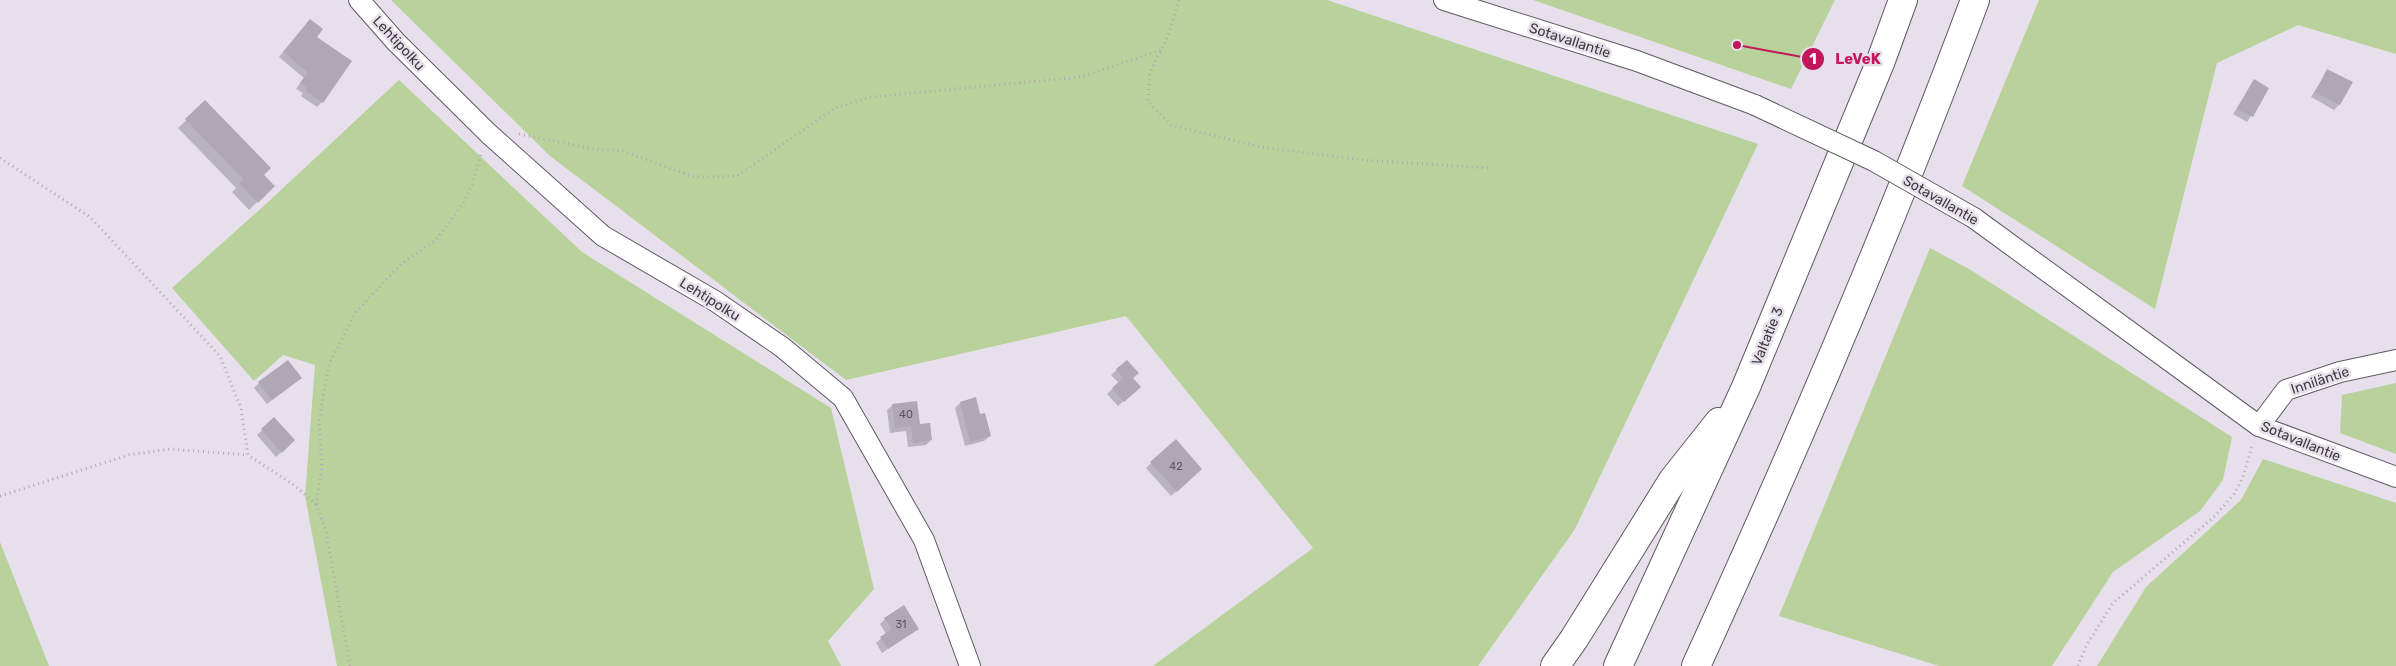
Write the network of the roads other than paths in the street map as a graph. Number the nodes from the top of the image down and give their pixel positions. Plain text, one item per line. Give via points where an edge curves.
1 (359, 0) edge
2 (1444, 0) edge
3 (1903, 0) edge
4 (1975, 0) edge
5 (2396, 360) edge
6 (1746, 388) junction
7 (2259, 426) junction
8 (2396, 477) edge
9 (970, 666) edge
10 (1555, 666) edge
11 (1618, 666) edge
12 (1696, 666) edge

1 - 9 street, Lehtipolku via 396,42 489,134 603,236 715,301 782,347 843,398 924,540
2 - 7 street, Sotavallantie, bridge via 1638,61 1755,105 1874,161 1974,218
3 - 6 highway, Valtatie 3
4 - 12 highway via 1940,95 1789,462
5 - 7 street, Inniläntie via 2340,372 2286,390
6 - 10 highway via 1673,480
6 - 11 highway, Valtatie 3
7 - 8 street, Sotavallantie

